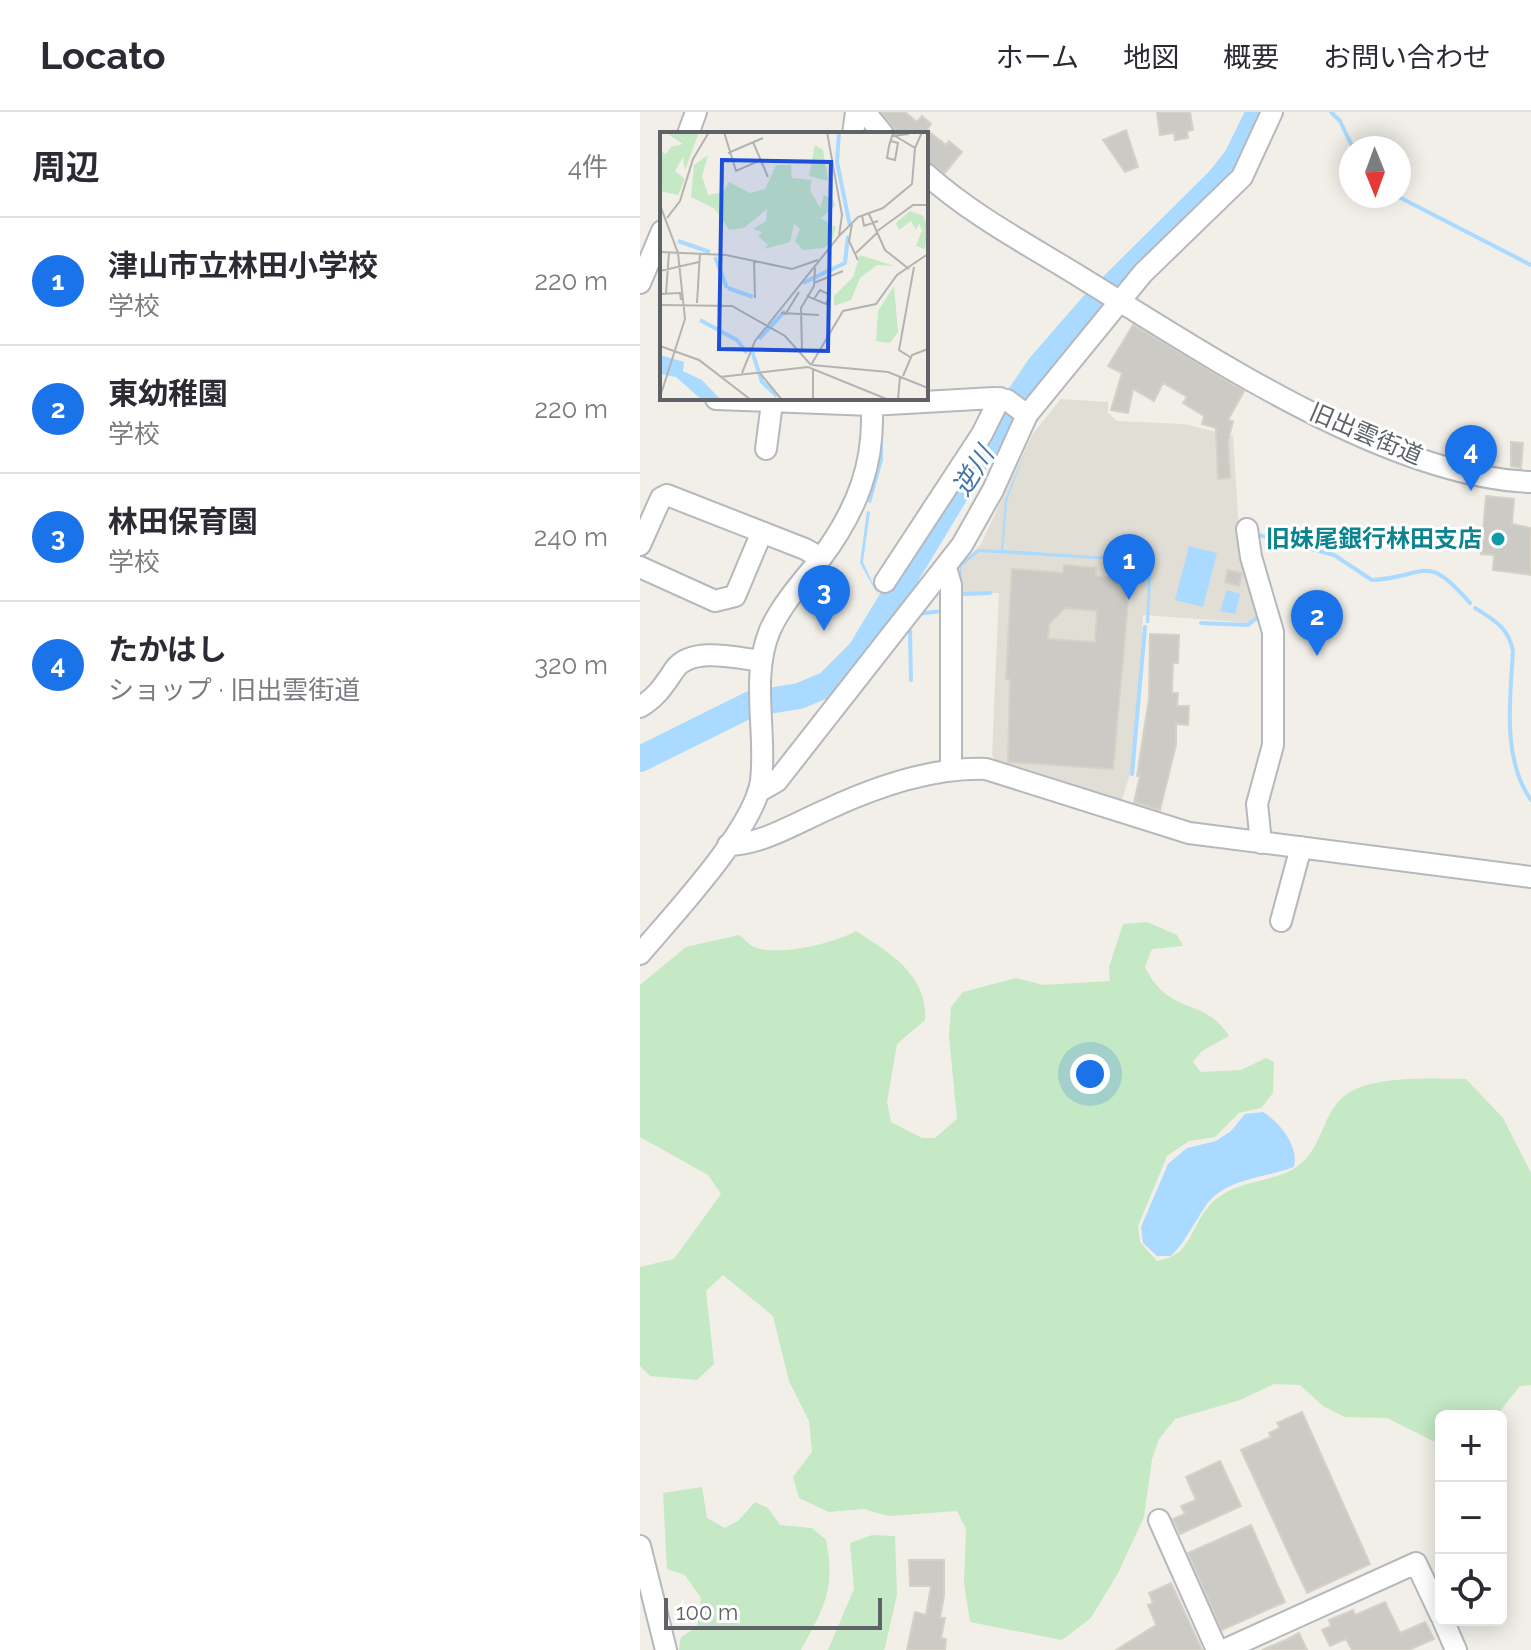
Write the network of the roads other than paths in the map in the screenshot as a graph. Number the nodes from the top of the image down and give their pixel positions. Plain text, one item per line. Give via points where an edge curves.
1 (696, 112) edge
2 (856, 112) edge
3 (865, 112) edge
4 (1272, 112) edge
5 (689, 132) edge
6 (853, 132) edge
7 (881, 132) edge
8 (928, 175) edge
9 (660, 236) edge
10 (640, 283) edge
11 (1111, 296) junction
12 (730, 400) edge
13 (871, 401) edge
14 (772, 403) junction
15 (1013, 405) junction
16 (766, 449) dead end
17 (1531, 482) edge
18 (1247, 529) dead end
19 (762, 532) junction
20 (640, 545) edge
21 (821, 558) junction
22 (640, 567) edge
23 (946, 568) junction
24 (885, 582) dead end
25 (761, 671) junction
26 (640, 707) edge
27 (951, 768) junction
28 (758, 792) junction
29 (1261, 843) junction
30 (728, 845) junction
31 (1301, 847) junction
32 (1531, 877) edge
33 (1281, 921) dead end
34 (640, 954) edge
35 (1159, 1520) dead end
36 (640, 1546) edge
37 (1435, 1603) edge
38 (1446, 1626) edge
39 (666, 1650) edge
40 (1217, 1650) edge
41 (1224, 1650) edge
42 (1456, 1650) edge

1 - 5 street
2 - 6 street
3 - 7 street
4 - 11 street via 1242,177 1143,273
8 - 11 street, 旧出雲街道 via 998,227
9 - 10 street
11 - 15 street
11 - 17 street, 旧出雲街道 via 1253,381 1364,436 1484,477
12 - 14 street
13 - 14 street
13 - 15 street
13 - 21 street via 873,435 864,481
14 - 16 street
15 - 23 street via 979,517
15 - 24 street via 982,434
18 - 29 street via 1273,632 1273,745 1257,804
19 - 20 street via 667,495
19 - 21 street
19 - 22 street via 735,596 715,601
21 - 25 street via 779,612
23 - 27 street via 951,585
23 - 28 street via 777,781
25 - 26 street via 698,656 686,659 663,689
25 - 28 street
27 - 29 street via 997,772 1168,829
27 - 30 street via 838,804 758,841
28 - 30 street
29 - 31 street
30 - 34 street
31 - 32 street
31 - 33 street
35 - 40 street
36 - 39 street
37 - 41 street via 1416,1563
38 - 42 street

